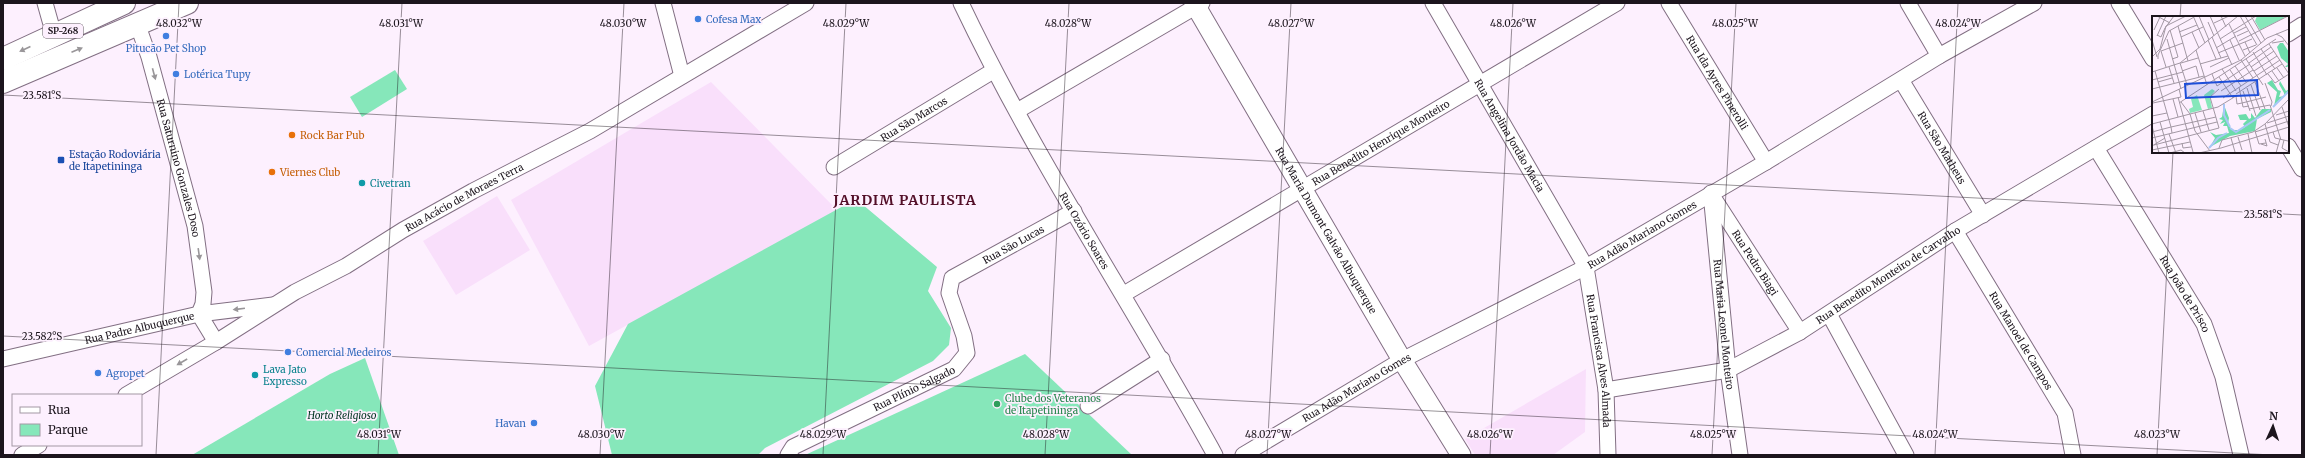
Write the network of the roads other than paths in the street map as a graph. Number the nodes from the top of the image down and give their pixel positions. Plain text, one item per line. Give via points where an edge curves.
1 (45, 3) edge
2 (124, 3) edge
3 (187, 3) edge
4 (663, 3) edge
5 (806, 3) edge
6 (961, 3) edge
7 (1433, 3) edge
8 (1617, 3) edge
9 (1669, 3) edge
10 (1908, 3) edge
11 (2034, 3) edge
12 (2119, 3) edge
13 (1198, 4) edge
14 (2302, 25) edge
15 (130, 27) junction
16 (2289, 33) edge
17 (54, 35) junction
18 (1939, 56) junction
19 (2152, 57) edge
20 (3, 59) edge
21 (993, 71) junction
22 (682, 76) junction
23 (1901, 80) junction
24 (3, 82) edge
25 (1479, 85) junction
26 (1017, 111) junction
27 (2152, 115) edge
28 (2096, 148) junction
29 (2289, 148) edge
30 (1766, 162) junction
31 (834, 167) dead end
32 (2302, 169) edge
33 (1302, 189) junction
34 (1710, 193) junction
35 (1074, 211) junction
36 (1983, 215) junction
37 (1955, 231) junction
38 (1737, 236) junction
39 (1716, 244) junction
40 (1586, 267) junction
41 (952, 278) joint
42 (1124, 294) junction
43 (278, 304) junction
44 (198, 314) junction
45 (1829, 314) junction
46 (1800, 332) junction
47 (216, 342) junction
48 (3, 359) edge
49 (1162, 360) junction
50 (1402, 360) junction
51 (1728, 370) junction
52 (1606, 390) junction
53 (128, 394) edge
54 (1088, 406) dead end
55 (37, 446) edge
56 (1606, 454) edge
57 (22, 455) edge
58 (788, 455) edge
59 (1215, 455) edge
60 (1243, 455) edge
61 (1461, 455) edge
62 (1740, 455) edge
63 (1906, 455) edge
64 (2073, 455) edge
65 (2241, 455) edge

1 - 17 street
2 - 17 main road, SP-268
3 - 15 main road, SP-268
4 - 22 street
5 - 22 street, Rua Acácio de Moraes Terra
6 - 21 street, Rua Ozório Soares
7 - 25 street, Rua Angelina Jordão Macia
8 - 25 street, Rua Benedito Henrique Monteiro
9 - 30 street, Rua Ida Ayres Pinerolli
10 - 18 street
11 - 18 street, Rua Adão Mariano Gomes
12 - 19 street
13 - 26 street
13 - 33 street, Rua Maria Dumont Galvão Albuquerque
14 - 16 street
24 -> 15 main road, SP-268
15 -> 44 street, Rua Saturnino Gonzales Doso via 149,57 195,226 204,292 203,304
17 -> 20 main road, SP-268
18 - 23 street, Rua Adão Mariano Gomes
21 - 26 street, Rua Ozório Soares
21 - 31 street, Rua São Marcos
22 - 43 street, Rua Acácio de Moraes Terra via 590,131 434,212
23 - 30 street, Rua Adão Mariano Gomes
23 - 36 street, Rua São Matheus
25 - 33 street, Rua Benedito Henrique Monteiro
25 - 40 street, Rua Angelina Jordão Macia
26 - 35 street, Rua Ozório Soares
27 - 28 street, Rua Benedito Monteiro de Carvalho
28 - 36 street, Rua Benedito Monteiro de Carvalho
28 - 65 street, Rua João de Prisco via 2204,324 2223,377
29 - 32 street
30 - 34 street, Rua Adão Mariano Gomes
33 - 42 street, Rua Benedito Henrique Monteiro
33 - 50 street, Rua Maria Dumont Galvão Albuquerque
34 - 38 street, Rua Pedro Biagi
34 - 39 street, Rua Maria Leonel Monteiro
34 - 40 street, Rua Adão Mariano Gomes
35 - 41 street, Rua São Lucas
35 - 42 street, Rua Ozório Soares
36 - 37 street, Rua Benedito Monteiro de Carvalho
37 - 45 street, Rua Benedito Monteiro de Carvalho
37 - 64 street, Rua Manoel de Campos via 2065,413
38 - 39 street
38 - 46 street, Rua Pedro Biagi
39 - 51 street, Rua Maria Leonel Monteiro
40 - 50 street, Rua Adão Mariano Gomes
40 - 52 street, Rua Francisca Alves Almada
41 - 58 street, Rua Plínio Salgado via 949,293 964,336 967,353 954,369 793,448
42 - 49 street, Rua Ozório Soares
43 -> 44 street, Rua Padre Albuquerque
43 - 47 street, Rua Acácio de Moraes Terra
44 - 47 street
44 - 48 street, Rua Padre Albuquerque
45 - 46 street, Rua Benedito Monteiro de Carvalho
45 - 63 street
46 - 51 street, Rua Benedito Monteiro de Carvalho
47 -> 53 street, Rua Acácio de Moraes Terra
49 - 54 street
49 - 59 street, Rua Ozório Soares
50 - 60 street, Rua Adão Mariano Gomes
50 - 61 street, Rua Maria Dumont Galvão Albuquerque
51 - 52 street, Rua Benedito Monteiro de Carvalho
51 - 62 street, Rua Maria Leonel Monteiro
52 - 56 street, Rua Francisca Alves Almada
55 - 57 street

